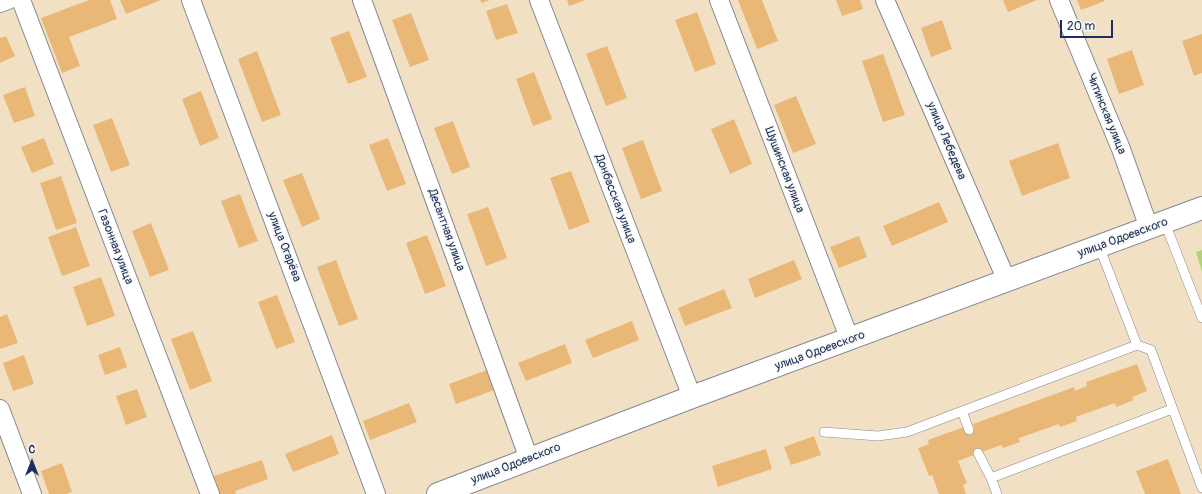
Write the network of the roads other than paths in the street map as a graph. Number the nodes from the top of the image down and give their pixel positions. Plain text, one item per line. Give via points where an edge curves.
1 (8, 0) edge
2 (21, 0) edge
3 (191, 0) edge
4 (362, 0) edge
5 (539, 0) edge
6 (719, 0) edge
7 (885, 0) edge
8 (1059, 0) edge
9 (0, 3) edge
10 (1202, 208) edge
11 (1157, 226) junction
12 (1099, 246) junction
13 (1007, 281) junction
14 (1202, 318) edge
15 (850, 340) junction
16 (1137, 344) junction
17 (692, 397) junction
18 (0, 409) edge
19 (1172, 409) junction
20 (962, 411) junction
21 (970, 430) dead end
22 (824, 432) dead end
23 (978, 453) dead end
24 (530, 459) junction
25 (991, 478) junction
26 (1202, 488) edge
27 (32, 494) edge
28 (210, 494) edge
29 (376, 494) edge
30 (438, 494) edge
31 (997, 494) edge

1 - 9 street
2 - 28 street, Газонная улица
3 - 29 street, улица Огарёва
4 - 24 street, Десантная улица
5 - 17 street, Донбасская улица
6 - 15 street, Шушинская улица
7 - 13 street, улица Лебедева
8 - 11 street, Читинская улица via 1121,149
10 - 11 street, улица Одоевского
11 - 12 street, улица Одоевского
11 - 14 lane
12 - 13 street, улица Одоевского
12 - 16 lane
13 - 15 street, улица Одоевского
15 - 17 street, улица Одоевского
16 - 19 lane via 1150,350
16 - 20 lane
17 - 24 street, улица Одоевского
18 - 27 street
19 - 25 lane
19 - 26 lane
20 - 21 lane
20 - 22 lane via 908,432 878,436
23 - 25 lane
24 - 30 street, улица Одоевского
25 - 31 lane

